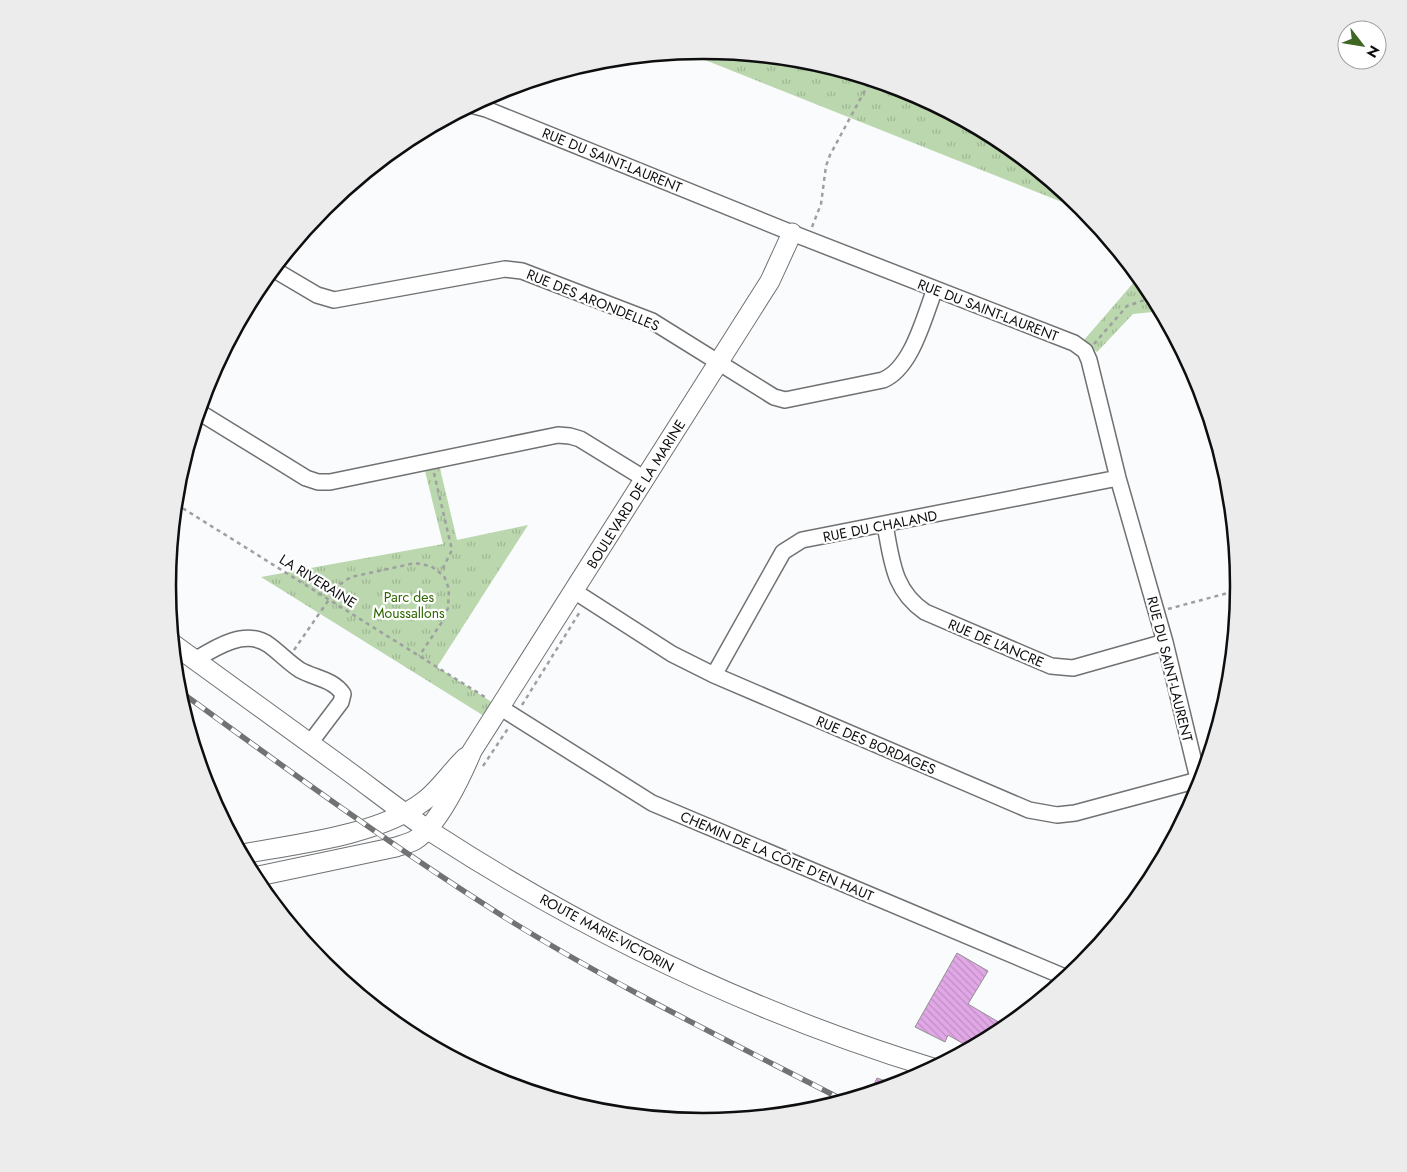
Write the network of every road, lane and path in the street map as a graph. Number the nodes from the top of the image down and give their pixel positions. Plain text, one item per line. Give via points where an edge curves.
1 (868, 85) edge
2 (481, 108) edge
3 (792, 233) junction
4 (280, 272) edge
5 (935, 289) junction
6 (1146, 299) edge
7 (1084, 351) junction
8 (719, 362) junction
9 (205, 415) edge
10 (432, 461) junction
11 (1118, 478) junction
12 (645, 479) junction
13 (182, 508) edge
14 (885, 525) junction
15 (440, 573) junction
16 (1231, 592) edge
17 (581, 596) junction
18 (329, 600) junction
19 (1156, 612) junction
20 (1165, 642) junction
21 (180, 650) edge
22 (419, 656) junction
23 (194, 660) junction
24 (287, 660) junction
25 (714, 675) junction
26 (508, 712) junction
27 (310, 743) junction
28 (472, 751) junction
29 (1196, 773) edge
30 (1192, 786) edge
31 (406, 813) junction
32 (427, 828) junction
33 (249, 853) edge
34 (262, 874) edge
35 (1059, 975) edge
36 (924, 1065) edge

1 - 3 path via 830,154 821,204 811,229
2 - 3 street, RUE DU SAINT-LAURENT
3 - 5 street, RUE DU SAINT-LAURENT
3 - 8 street, BOULEVARD DE LA MARINE via 770,282
4 - 8 street, RUE DES ARONDELLES via 317,295 334,300 505,269 522,271 652,321
5 - 7 street, RUE DU SAINT-LAURENT via 1074,343
5 - 8 street, RUE DES ARONDELLES via 906,360 895,374 883,380 785,400 774,397
6 - 7 path via 1127,306 1097,342
7 - 11 street, RUE DU SAINT-LAURENT via 1089,360
8 - 12 street, BOULEVARD DE LA MARINE
9 - 10 street via 306,478 318,482
10 - 12 street via 558,435 570,436
10 - 15 path via 452,550
11 - 14 street, RUE DU CHALAND
11 - 19 street, RUE DU SAINT-LAURENT
12 - 17 street, BOULEVARD DE LA MARINE
13 - 18 path, LA RIVERAINE
14 - 20 street, RUE DE L'ANCRE via 896,577 912,603 924,612 1051,666 1073,668
14 - 25 street, RUE DU CHALAND via 802,540 783,552
15 - 18 path via 431,566 415,563 351,577 339,584
15 - 22 path via 449,589 448,608
16 - 19 path
17 - 25 street, RUE DES BORDAGES via 672,654
17 - 26 street, BOULEVARD DE LA MARINE
17 - 26 path
18 - 22 path, LA RIVERAINE
18 - 24 path
19 - 20 street, RUE DU SAINT-LAURENT
20 - 29 street, RUE DU SAINT-LAURENT
21 - 23 street, ROUTE MARIE-VICTORIN
22 - 26 path, LA RIVERAINE
23 - 24 street via 215,647 243,638 255,638
23 - 27 street, ROUTE MARIE-VICTORIN
24 - 27 street via 302,671 338,687 343,694 341,702
25 - 30 street, RUE DES BORDAGES via 1041,813 1075,813
26 - 28 street, BOULEVARD DE LA MARINE
26 - 35 street, CHEMIN DE LA CÔTE D'EN HAUT via 652,803
27 - 31 street, ROUTE MARIE-VICTORIN
28 - 31 street, BOULEVARD DE LA MARINE via 426,800
28 - 32 street, BOULEVARD DE LA MARINE via 456,789
31 - 32 street, ROUTE MARIE-VICTORIN
31 - 33 street, BOULEVARD DE LA MARINE via 368,828
32 - 34 street, BOULEVARD DE LA MARINE via 415,839 396,847
32 - 36 street, ROUTE MARIE-VICTORIN via 559,909 668,966 780,1015

